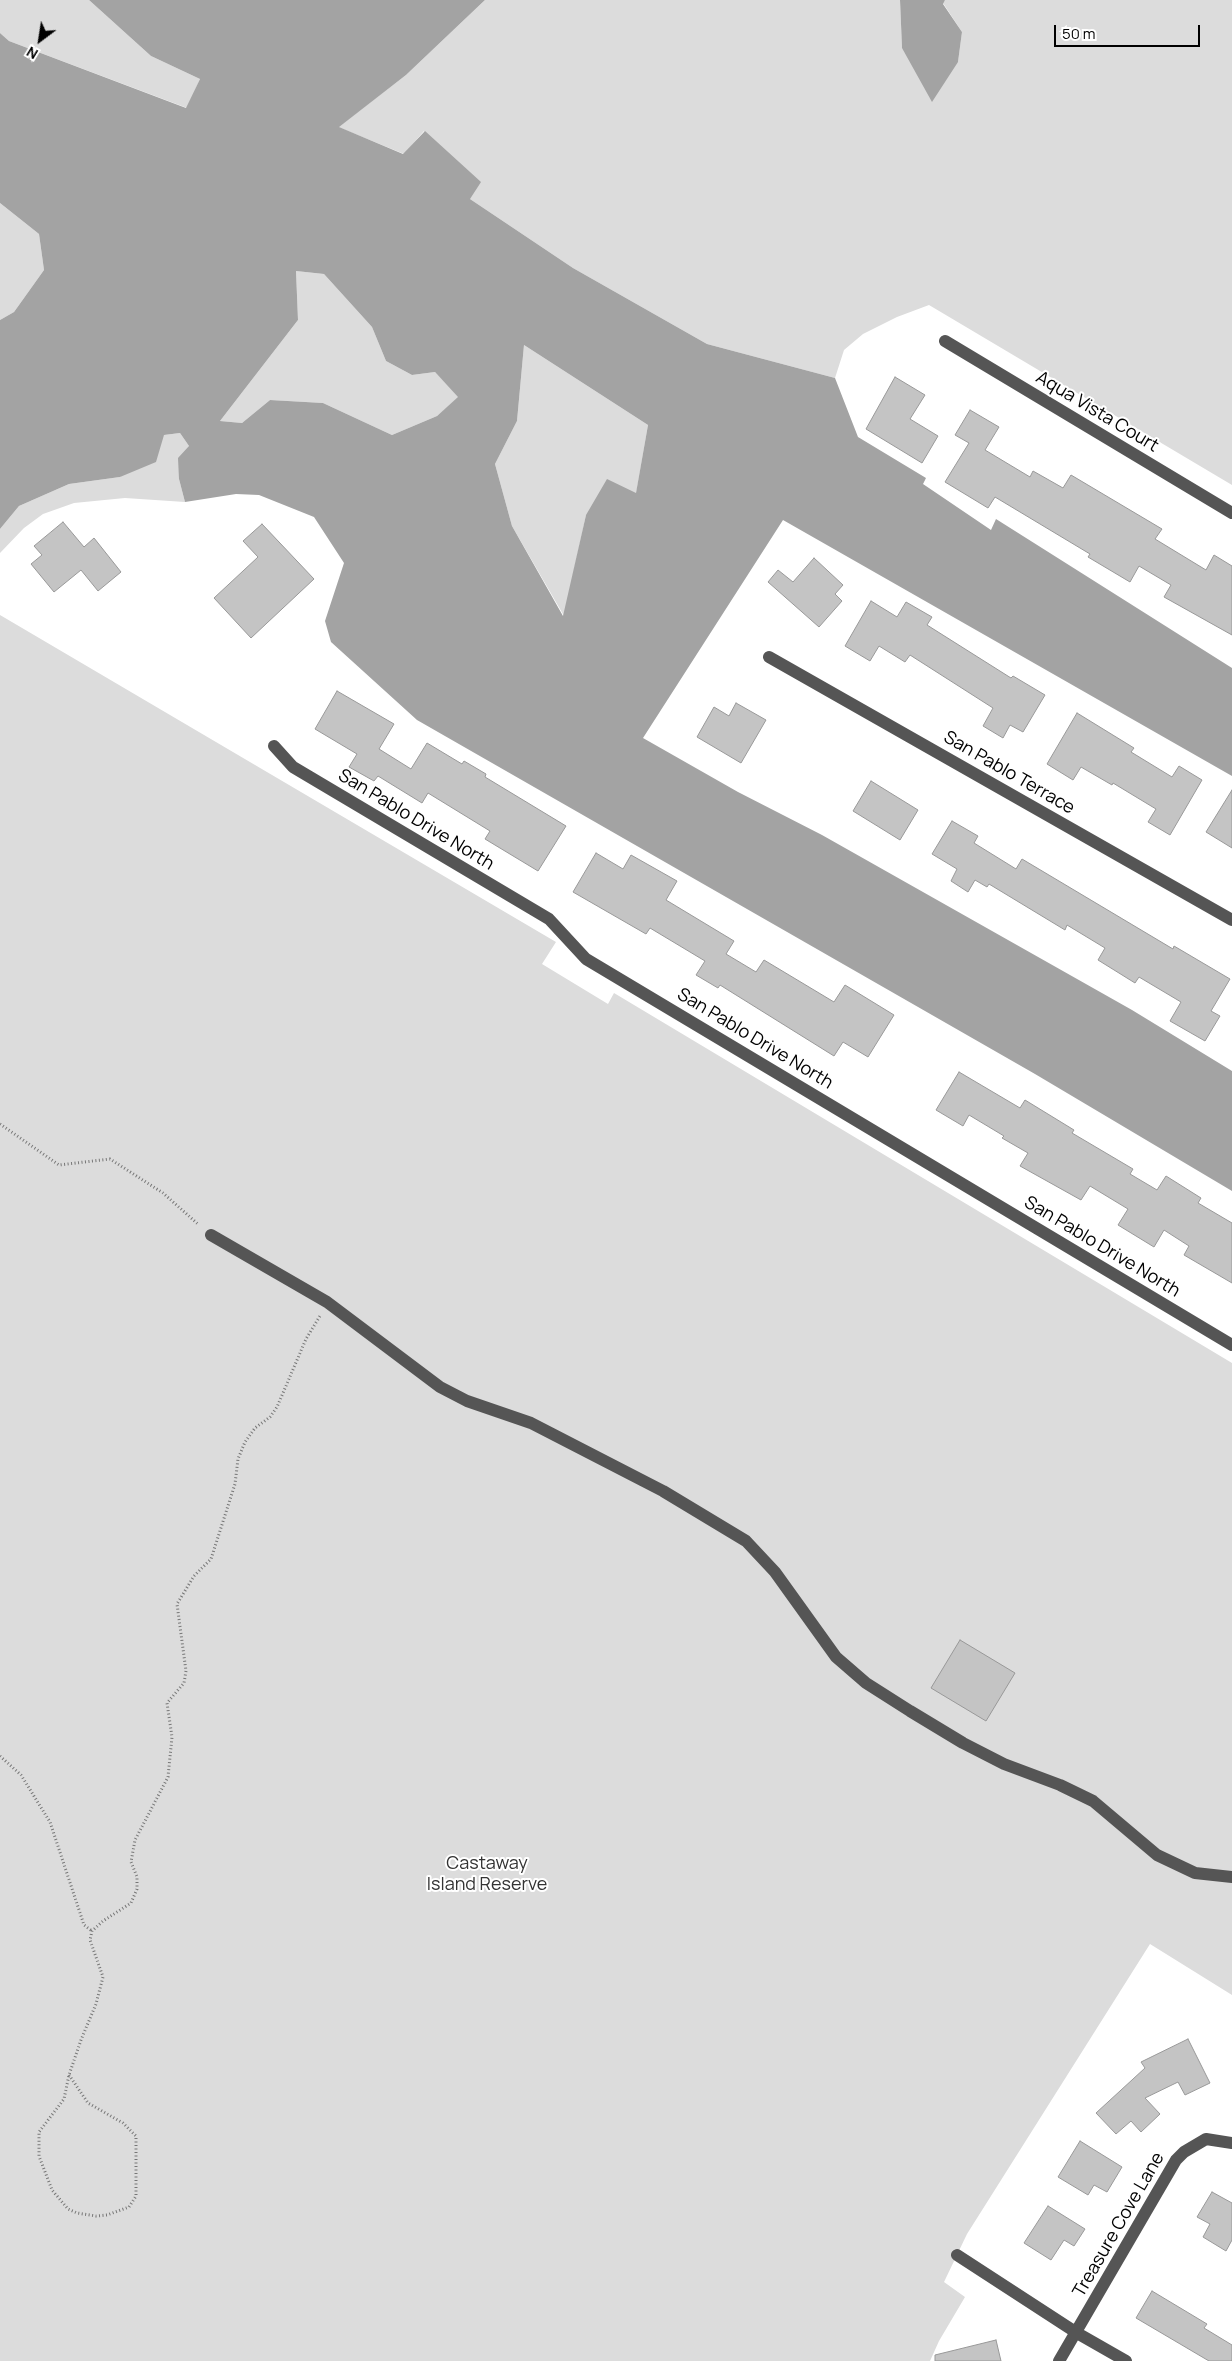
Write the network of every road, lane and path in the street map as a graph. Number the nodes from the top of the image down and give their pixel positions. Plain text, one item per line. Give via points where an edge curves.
1 (945, 341) dead end
2 (1232, 513) edge
3 (770, 657) dead end
4 (274, 746) dead end
5 (1232, 920) edge
6 (0, 1124) edge
7 (211, 1235) joint
8 (327, 1302) junction
9 (1232, 1345) edge
10 (0, 1756) edge
11 (1232, 1877) edge
12 (92, 1931) junction
13 (69, 2075) junction
14 (1232, 2142) edge
15 (957, 2255) dead end
16 (1077, 2332) junction
17 (1059, 2361) edge
18 (1126, 2361) edge

1 - 2 street, Aqua Vista Court
3 - 5 street, San Pablo Terrace
4 - 9 street, San Pablo Drive North via 293,767 549,920 586,959
6 - 7 path via 59,1165 110,1159 163,1193
7 - 8 street
8 - 11 street via 440,1387 468,1401 531,1423 663,1491 746,1541 775,1572 836,1657 866,1683 910,1711 1004,1764 1093,1801 1157,1855 1195,1873
8 - 12 path via 306,1340 277,1407 245,1442 211,1559 194,1576 177,1604 186,1671 184,1683 167,1703 172,1737 168,1777 135,1840 131,1862 137,1877 137,1890 131,1903
10 - 12 path via 21,1774 50,1822 84,1925
12 - 13 path via 90,1940 103,1977
13 - 13 path via 64,2099 39,2132 39,2156 52,2190 68,2209 77,2214 107,2215 129,2207 136,2196 136,2136 123,2123 88,2103
14 - 16 street, Treasure Cove Lane via 1206,2140 1176,2160
15 - 16 street
16 - 17 street, Treasure Cove Lane
16 - 18 street

